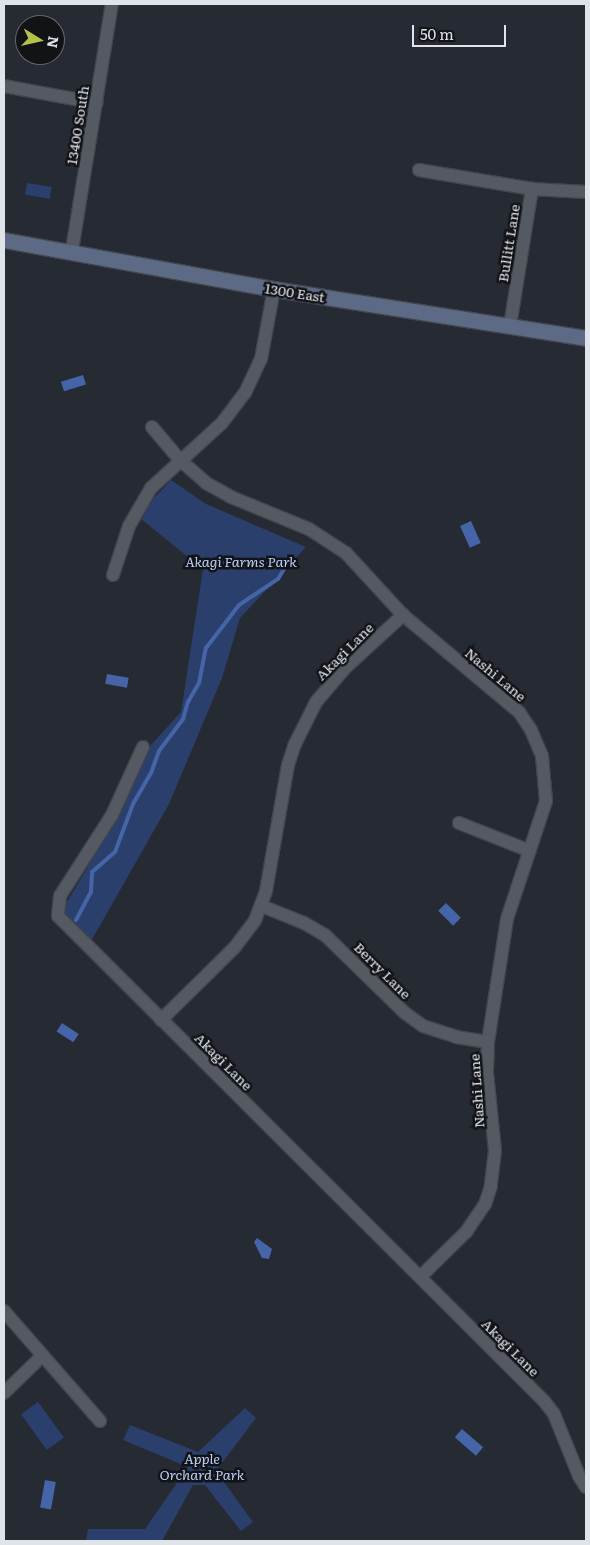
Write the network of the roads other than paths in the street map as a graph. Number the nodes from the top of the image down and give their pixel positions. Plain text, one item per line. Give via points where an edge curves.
1 (112, 4) edge
2 (4, 86) edge
3 (96, 103) junction
4 (419, 170) dead end
5 (532, 189) junction
6 (586, 192) edge
7 (4, 240) edge
8 (72, 250) junction
9 (274, 289) junction
10 (510, 326) junction
11 (586, 338) edge
12 (152, 427) dead end
13 (180, 460) junction
14 (113, 575) dead end
15 (403, 615) junction
16 (143, 747) dead end
17 (459, 823) dead end
18 (530, 851) junction
19 (262, 906) junction
20 (161, 1020) junction
21 (488, 1042) junction
22 (420, 1277) junction
23 (4, 1311) edge
24 (42, 1356) junction
25 (4, 1392) edge
26 (100, 1421) dead end
27 (586, 1487) edge

1 - 3 street, 13400 South
2 - 3 street
3 - 8 street, 13400 South
4 - 5 street, Bullitt Lane
5 - 6 street
5 - 10 street, Bullitt Lane
7 - 8 main road, 1300 East
8 - 9 main road, 1300 East
9 - 10 main road, 1300 East
9 - 13 street via 261,358 245,393 222,423
10 - 11 main road, 1300 East
12 - 13 street, Nashi Lane
13 - 14 street via 138,506
13 - 15 street, Nashi Lane via 218,491 309,529 339,548 364,570
15 - 18 street, Nashi Lane via 511,704 531,730 542,756 547,785 543,817
15 - 19 street, Akagi Lane via 329,684 304,722 288,766
16 - 20 street via 112,815 60,896 56,911 62,922
17 - 18 street
18 - 21 street, Nashi Lane via 507,918
19 - 20 street, Akagi Lane via 235,947
19 - 21 street, Berry Lane via 325,935 405,1013 423,1026 456,1037
20 - 22 street, Akagi Lane
21 - 22 street, Nashi Lane via 487,1073 495,1151 491,1186 481,1211 466,1232
22 - 27 street, Akagi Lane via 550,1407
23 - 24 street
24 - 25 street
24 - 26 street

